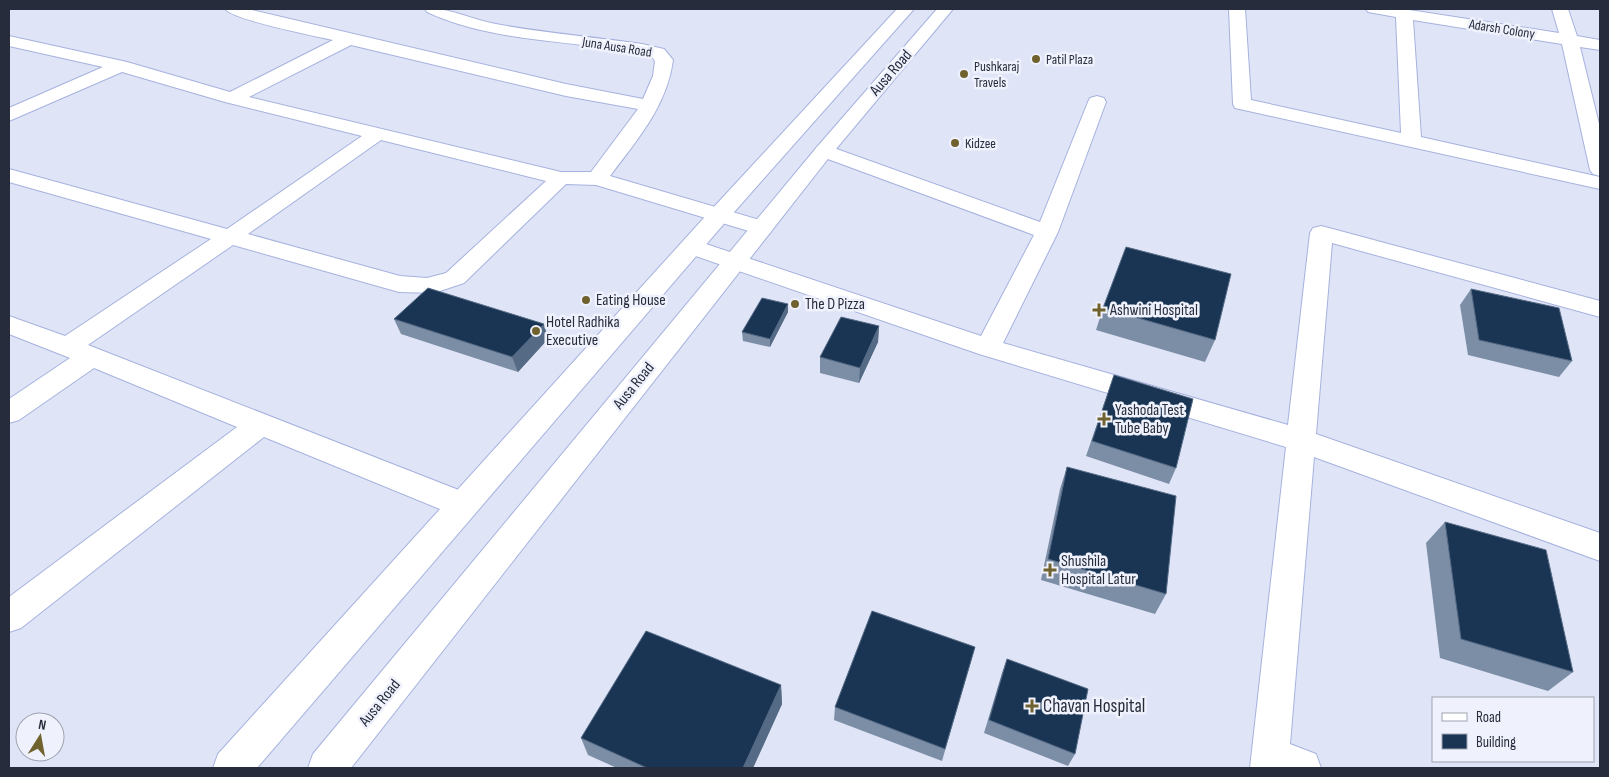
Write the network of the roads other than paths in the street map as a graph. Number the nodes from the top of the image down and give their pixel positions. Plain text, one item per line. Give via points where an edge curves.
1 (233, 9) edge
2 (280, 9) edge
3 (433, 9) edge
4 (906, 9) edge
5 (945, 9) edge
6 (1237, 9) edge
7 (1374, 9) edge
8 (1560, 9) edge
9 (1404, 14) junction
10 (256, 17) junction
11 (349, 38) junction
12 (1570, 40) junction
13 (13, 45) edge
14 (1600, 45) edge
15 (120, 66) junction
16 (232, 98) junction
17 (1097, 102) dead end
18 (650, 106) junction
19 (9, 115) edge
20 (376, 135) junction
21 (1411, 141) junction
22 (824, 151) junction
23 (1600, 170) edge
24 (9, 175) edge
25 (561, 178) junction
26 (597, 179) junction
27 (1600, 183) edge
28 (720, 214) junction
29 (762, 228) junction
30 (1047, 232) junction
31 (231, 236) junction
32 (692, 247) junction
33 (734, 262) junction
34 (1600, 309) edge
35 (9, 324) edge
36 (988, 348) junction
37 (79, 352) junction
38 (9, 413) edge
39 (260, 424) junction
40 (1300, 440) junction
41 (463, 505) junction
42 (1600, 548) edge
43 (9, 617) edge
44 (1280, 764) edge
45 (232, 768) edge
46 (327, 768) edge

1 - 10 street
2 - 10 street
3 - 18 street, Juna Ausa Road via 458,20 496,29 658,53 664,60 664,70
4 - 28 street
5 - 22 street, Ausa Road
6 - 21 street via 1242,104
7 - 9 street, Adarsh Colony
8 - 12 street
9 - 12 street, Adarsh Colony
9 - 21 street
10 - 11 street
11 - 16 street
11 - 18 street via 566,90
12 - 14 street, Adarsh Colony
12 - 23 street
13 - 15 street
15 - 16 street
15 - 19 street
16 - 20 street
17 - 30 street
18 - 26 street, Juna Ausa Road
20 - 25 street
20 - 31 street
21 - 27 street
22 - 29 street, Ausa Road
22 - 30 street
24 - 31 street
25 - 26 street
25 - 31 street via 455,278 438,286 399,284
26 - 28 street
28 - 29 street
28 - 32 street
29 - 33 street, Ausa Road
30 - 36 street
31 - 37 street
32 - 33 street
32 - 41 street
33 - 36 street
33 - 46 street, Ausa Road
34 - 40 street via 1320,233
35 - 37 street
36 - 40 street
37 - 38 street
37 - 39 street
39 - 41 street
39 - 43 street
40 - 42 street
40 - 44 street
41 - 45 street

